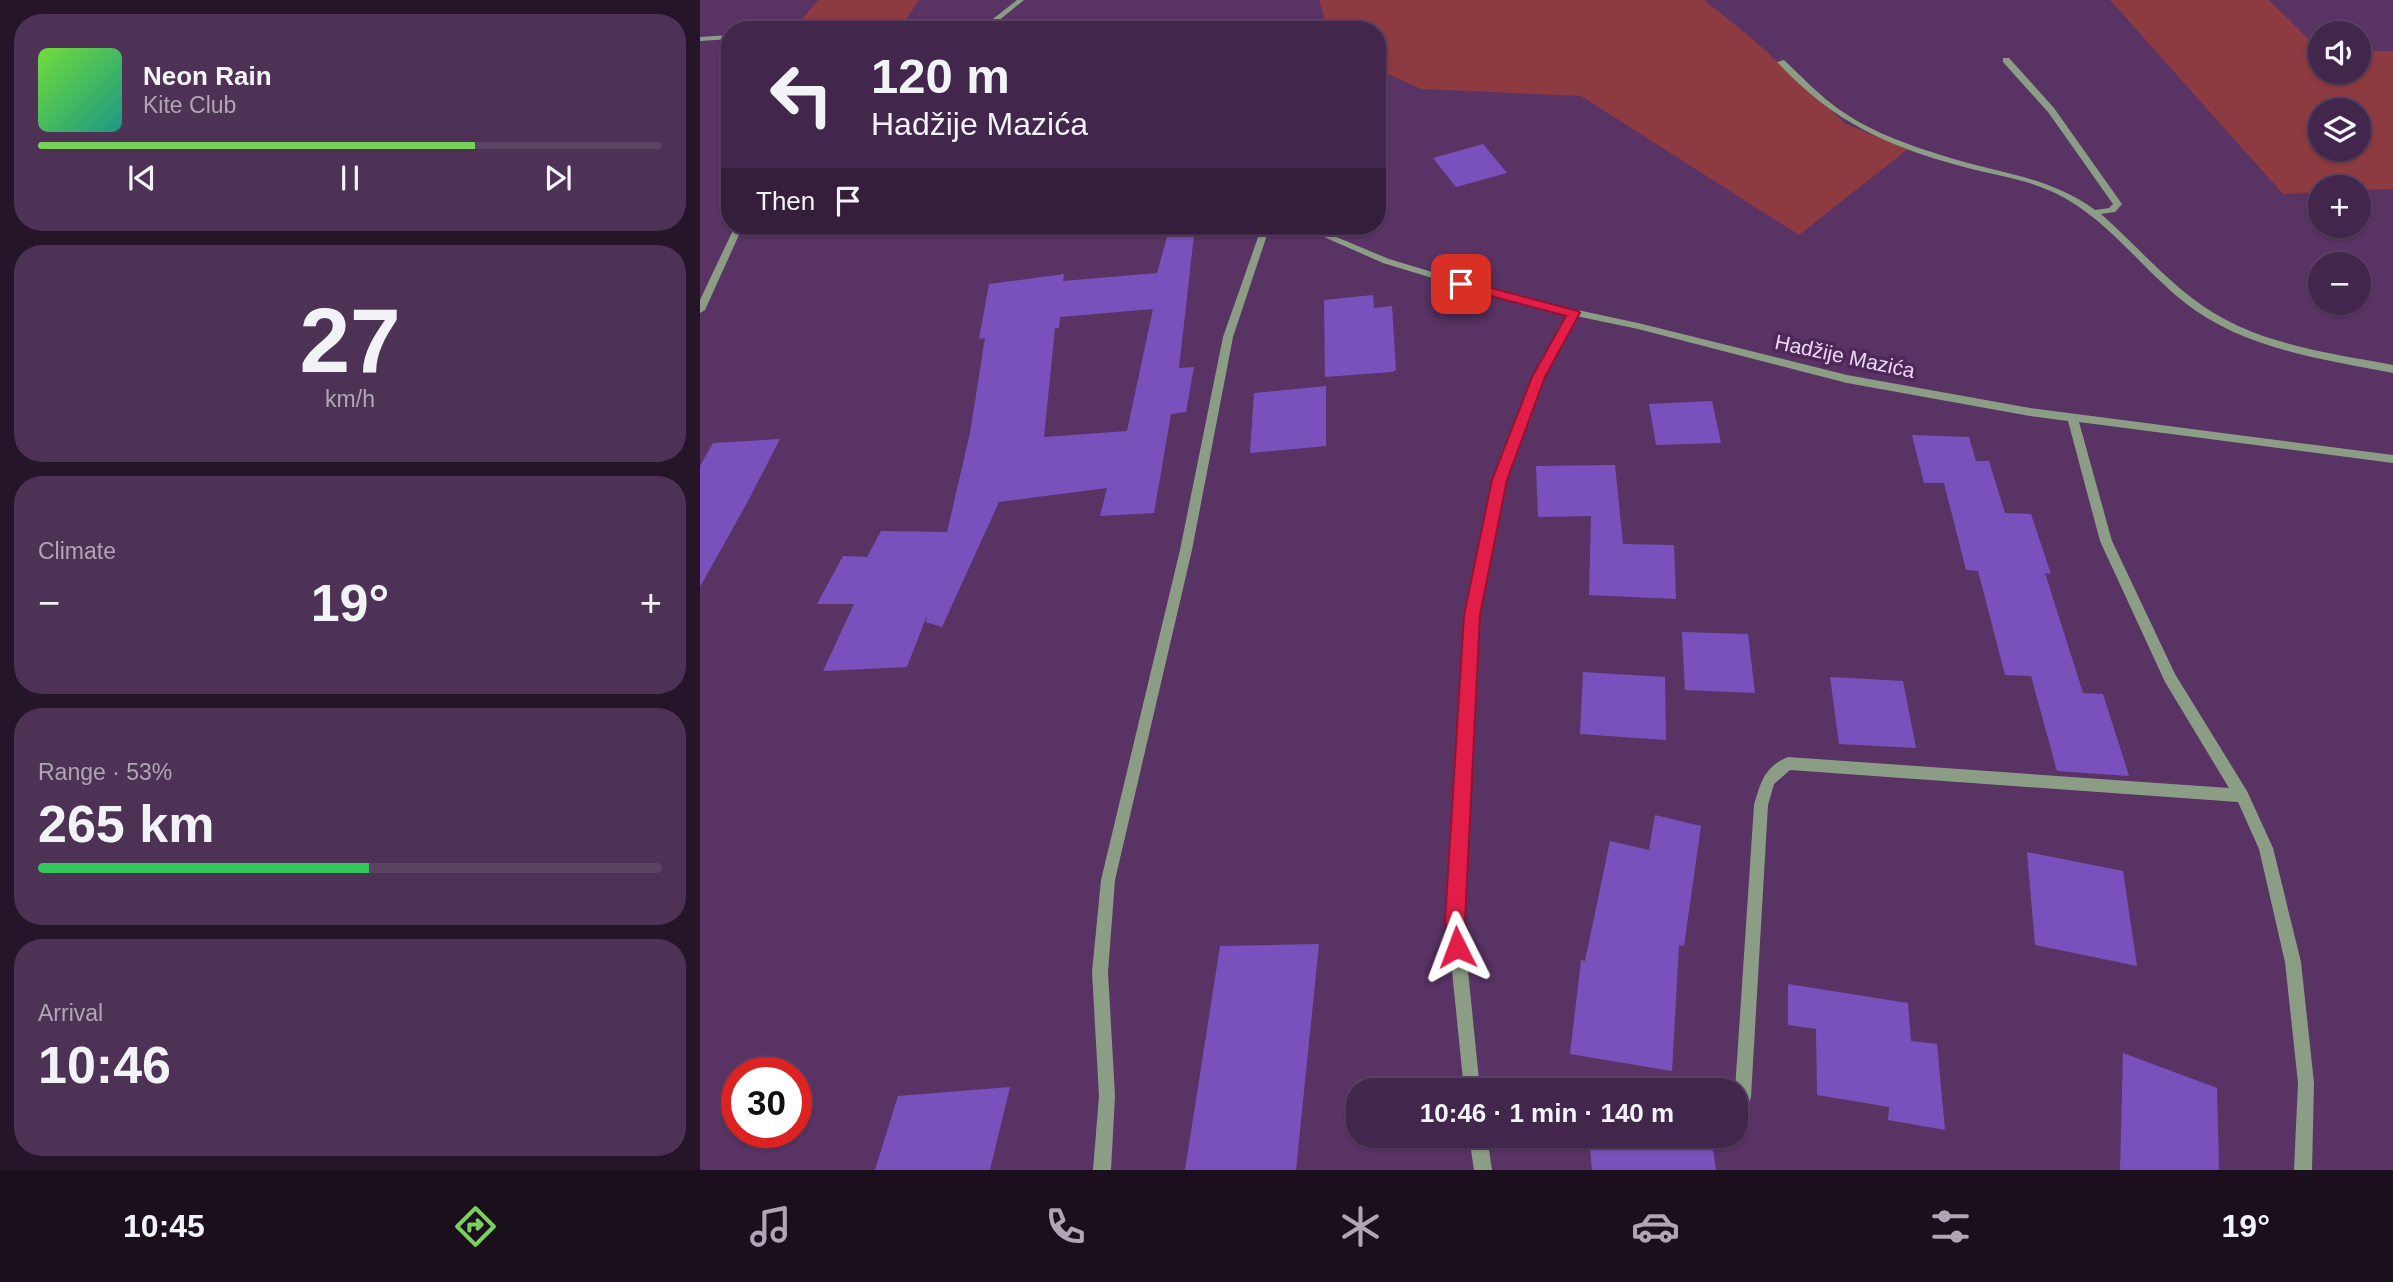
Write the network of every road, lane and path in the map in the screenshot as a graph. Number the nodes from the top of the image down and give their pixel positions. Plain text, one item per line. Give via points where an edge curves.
1 (1021, 0) edge
2 (994, 21) edge
3 (721, 38) edge
4 (700, 39) edge
5 (2006, 60) dead end
6 (1781, 62) dead end
7 (2095, 213) junction
8 (735, 235) edge
9 (1263, 235) edge
10 (1324, 235) edge
11 (700, 310) edge
12 (1573, 313) junction
13 (2393, 369) edge
14 (2073, 417) junction
15 (2393, 458) edge
16 (2242, 796) junction
17 (1471, 1078) edge
18 (1744, 1078) edge
19 (1480, 1148) edge
20 (1102, 1170) edge
21 (1483, 1170) edge
22 (2303, 1170) edge

1 - 2 street
3 - 4 street
5 - 7 street via 2051,110 2118,204
6 - 7 street via 1837,112 1878,133 1952,161 2059,192
7 - 13 street via 2188,300 2216,320 2298,349
8 - 11 street
9 - 20 street via 1228,337 1186,550 1108,880 1100,972 1107,1096
10 - 12 street, Hadžije Mazića via 1385,261
12 - 14 street, Hadžije Mazića via 1847,379
12 - 17 street via 1538,377 1500,480 1472,615 1455,921
14 - 15 street, Hadžije Mazića
14 - 16 street via 2106,541 2170,678
16 - 18 street via 1788,763 1768,780 1761,805
16 - 22 street via 2266,848 2293,962 2306,1083
19 - 21 street

